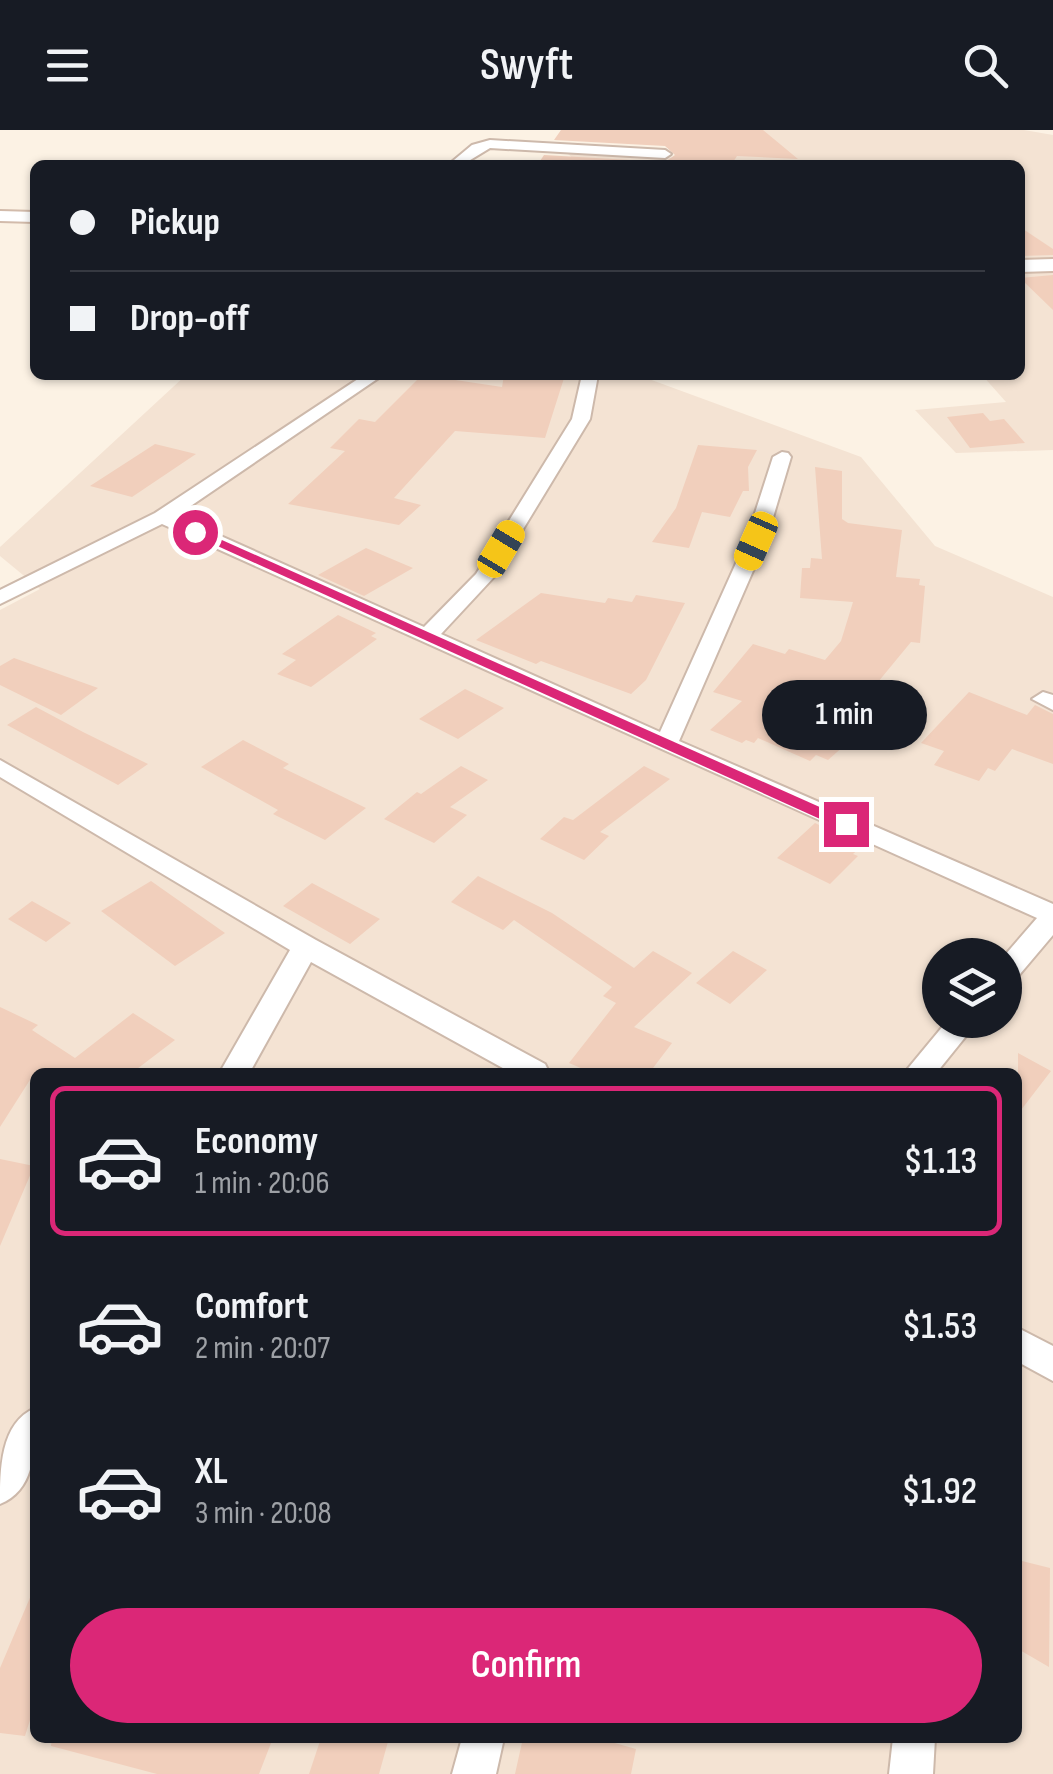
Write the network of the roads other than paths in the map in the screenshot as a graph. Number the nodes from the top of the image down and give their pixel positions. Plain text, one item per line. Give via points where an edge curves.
1 (665, 154) dead end
2 (460, 160) edge
3 (0, 216) edge
4 (30, 218) edge
5 (1053, 264) edge
6 (1025, 266) edge
7 (368, 380) edge
8 (589, 380) edge
9 (782, 457) dead end
10 (162, 517) junction
11 (0, 598) edge
12 (427, 636) junction
13 (666, 744) junction
14 (0, 766) edge
15 (1053, 916) edge
16 (306, 947) junction
17 (1022, 953) edge
18 (949, 1038) edge
19 (237, 1068) edge
20 (527, 1068) edge
21 (923, 1068) edge
22 (1022, 1346) edge
23 (1053, 1364) edge
24 (30, 1434) edge
25 (0, 1486) edge
26 (482, 1743) edge
27 (914, 1743) edge
28 (474, 1774) edge
29 (911, 1774) edge

1 - 2 street via 490,144
3 - 4 street
5 - 6 street
7 - 10 street
8 - 12 street via 580,418 484,577
9 - 13 street via 756,541
10 - 11 street
10 - 12 street
12 - 13 street
13 - 15 street
14 - 16 street
15 - 17 street
16 - 19 street
16 - 20 street
18 - 21 street
22 - 23 street
24 - 25 street
26 - 28 street
27 - 29 street

